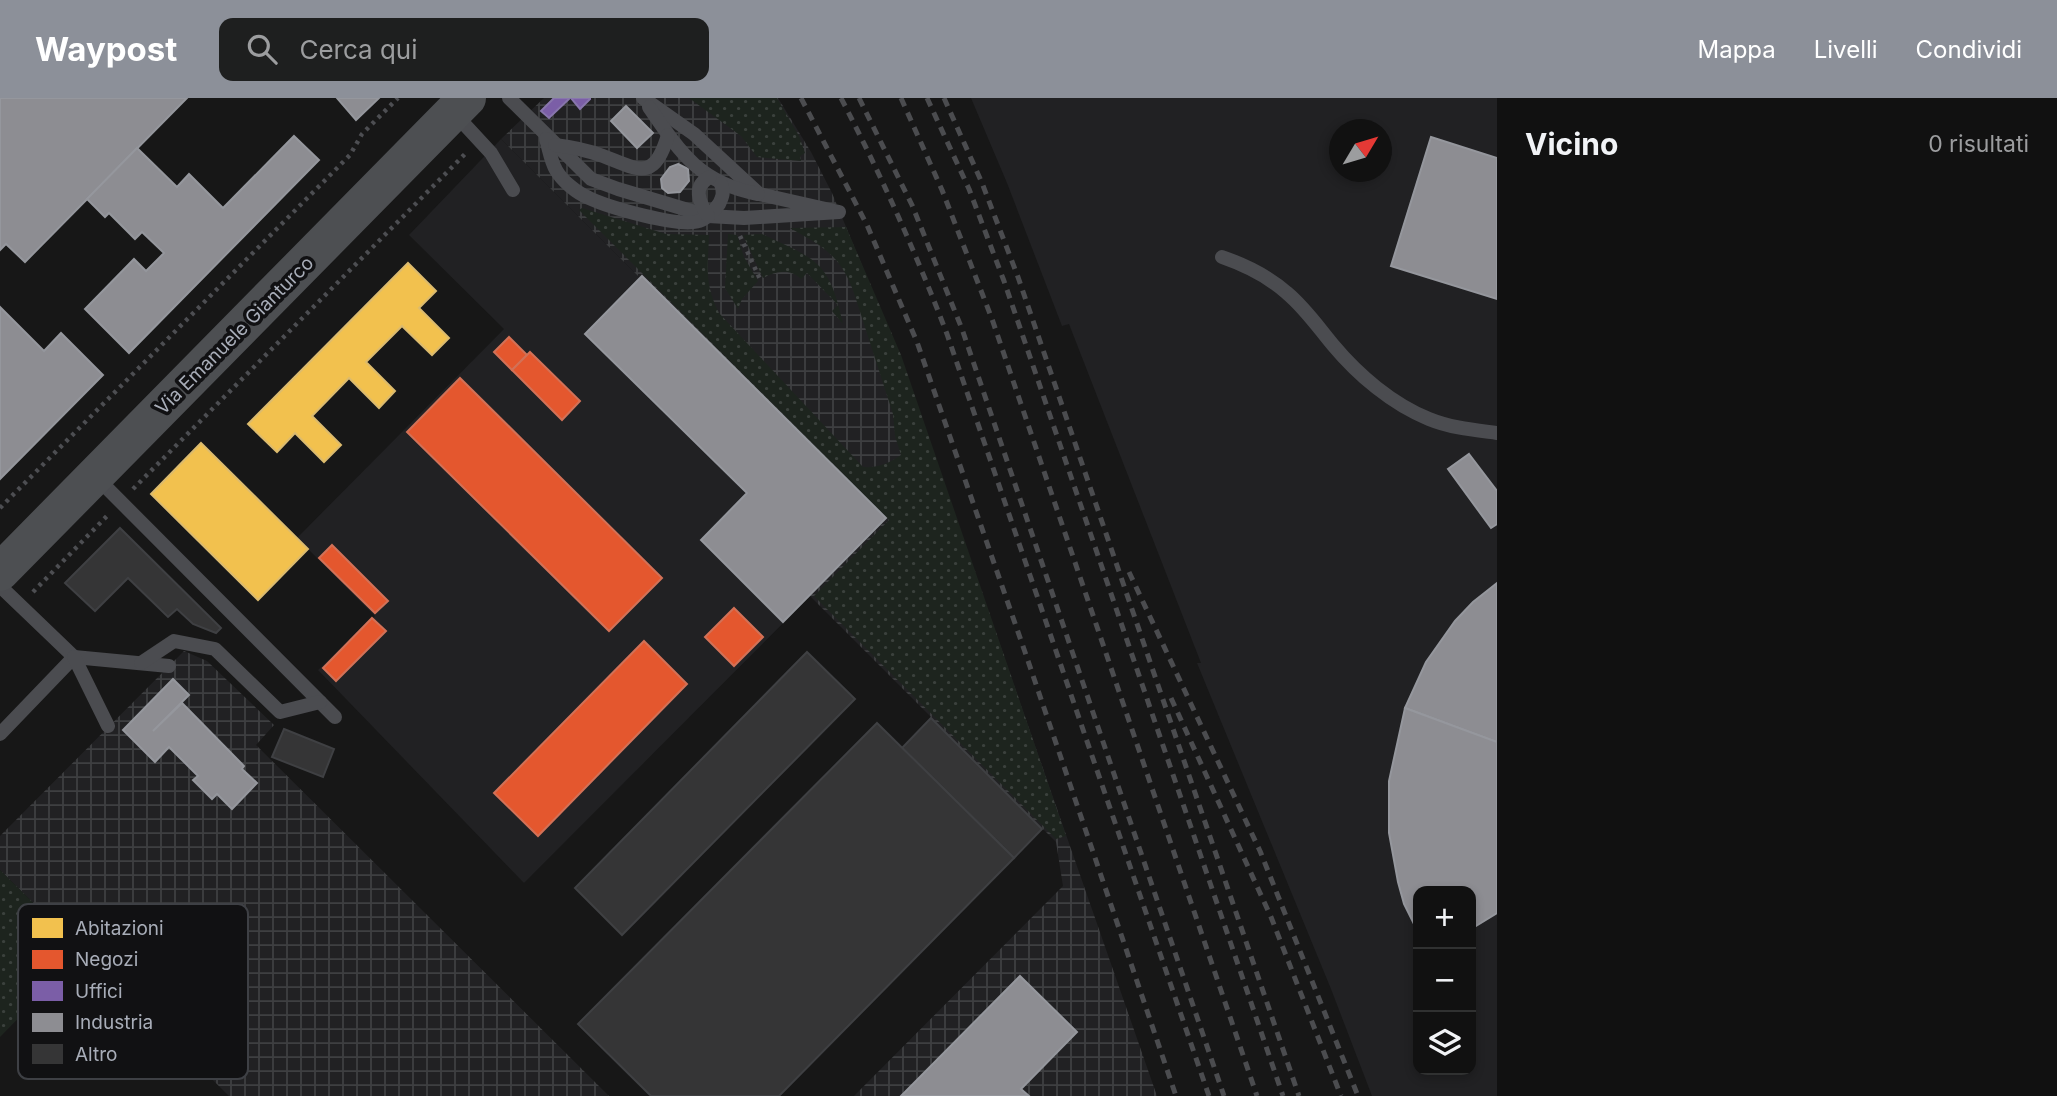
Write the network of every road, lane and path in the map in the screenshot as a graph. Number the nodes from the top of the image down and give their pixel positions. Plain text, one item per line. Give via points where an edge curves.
1 (398, 98) edge
2 (509, 98) edge
3 (643, 98) edge
4 (460, 105) edge
5 (668, 135) junction
6 (550, 140) junction
7 (468, 151) dead end
8 (716, 180) junction
9 (513, 190) dead end
10 (759, 194) junction
11 (708, 216) junction
12 (1222, 257) dead end
13 (1497, 433) edge
14 (95, 476) junction
15 (137, 485) dead end
16 (0, 508) edge
17 (116, 508) dead end
18 (0, 572) edge
19 (0, 586) edge
20 (20, 605) junction
21 (74, 657) junction
22 (141, 663) junction
23 (169, 666) dead end
24 (320, 702) junction
25 (335, 717) dead end
26 (107, 726) dead end
27 (0, 734) edge

1 - 16 path via 362,134 350,155
2 - 6 lane
3 - 5 lane
3 - 10 lane via 694,134
4 - 9 lane
4 - 14 main road, Via Emanuele Gianturco
5 - 6 lane via 659,158 644,169
5 - 8 lane
6 - 11 lane via 556,171 587,198 669,221 698,222
7 - 15 path
8 - 10 lane
8 - 11 lane via 724,192
8 - 11 lane via 700,184 698,190
10 - 11 lane via 839,212
12 - 13 lane via 1245,265 1285,290 1348,361 1405,407 1453,427
14 - 18 main road, Via Emanuele Gianturco
14 - 24 lane
17 - 20 path
19 - 20 lane
20 - 21 lane
21 - 22 lane
21 - 26 lane
21 - 27 lane
22 - 23 lane
22 - 24 lane via 174,641 215,649 280,712
24 - 25 lane

